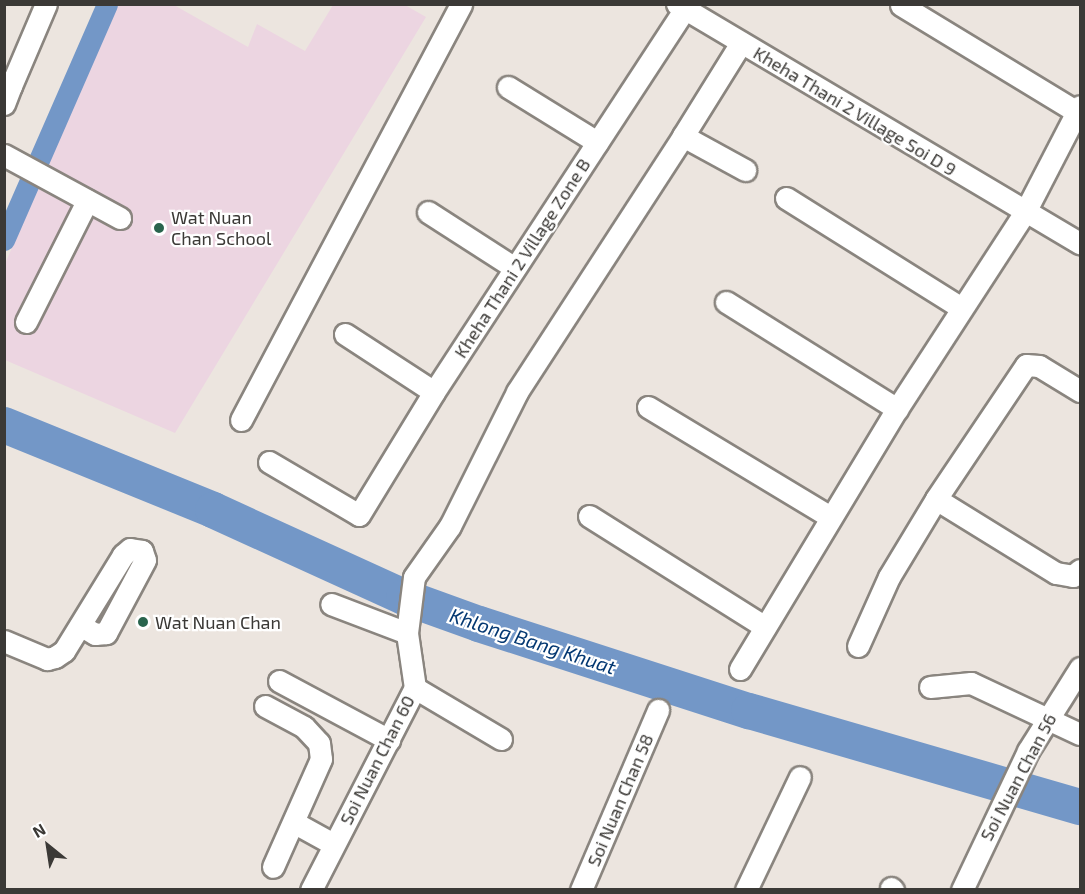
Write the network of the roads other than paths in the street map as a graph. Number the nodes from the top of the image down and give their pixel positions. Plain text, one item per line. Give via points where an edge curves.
1 (46, 4) edge
2 (461, 4) edge
3 (901, 5) edge
4 (683, 6) edge
5 (741, 43) junction
6 (508, 87) dead end
7 (7, 91) edge
8 (1079, 109) edge
9 (684, 136) junction
10 (597, 142) junction
11 (4, 155) edge
12 (745, 170) dead end
13 (786, 198) dead end
14 (87, 201) junction
15 (428, 212) dead end
16 (1025, 212) junction
17 (120, 218) dead end
18 (1080, 243) edge
19 (515, 268) junction
20 (726, 302) dead end
21 (960, 307) junction
22 (26, 322) dead end
23 (345, 334) dead end
24 (1080, 391) edge
25 (434, 393) junction
26 (648, 407) dead end
27 (897, 409) junction
28 (241, 420) dead end
29 (269, 462) dead end
30 (936, 499) junction
31 (589, 516) dead end
32 (830, 517) junction
33 (1080, 570) edge
34 (331, 604) dead end
35 (80, 625) dead end
36 (765, 627) junction
37 (407, 633) junction
38 (4, 641) edge
39 (858, 646) dead end
40 (1080, 668) edge
41 (740, 669) dead end
42 (279, 681) dead end
43 (930, 687) dead end
44 (415, 688) junction
45 (265, 706) dead end
46 (658, 710) dead end
47 (1049, 717) junction
48 (1080, 734) edge
49 (501, 739) dead end
50 (389, 740) junction
51 (800, 777) dead end
52 (295, 823) junction
53 (333, 844) junction
54 (273, 867) dead end
55 (311, 890) edge
56 (581, 890) edge
57 (746, 890) edge
58 (962, 890) edge

1 - 7 street
2 - 28 street
3 - 8 street
4 - 5 street, Kheha Thani 2 Village Soi D 9
4 - 10 street, Kheha Thani 2 Village Zone B
5 - 9 street
5 - 16 street, Kheha Thani 2 Village Soi D 9
6 - 10 street
8 - 16 street
9 - 12 street
9 - 37 street, Soi Nuan Chan 60 via 517,392 450,526 414,577
10 - 19 street, Kheha Thani 2 Village Zone B
11 - 14 street
13 - 21 street
14 - 17 street
14 - 22 street
15 - 19 street
16 - 18 street, Kheha Thani 2 Village Soi D 9
16 - 21 street
19 - 25 street, Kheha Thani 2 Village Zone B
20 - 27 street
21 - 27 street
23 - 25 street
24 - 30 street via 1038,366 1026,365
25 - 29 street, Kheha Thani 2 Village Zone B via 359,515
26 - 32 street
27 - 32 street
30 - 33 street via 1056,573 1073,576
30 - 39 street via 888,577
31 - 36 street
32 - 36 street
34 - 37 street
35 - 38 street via 64,651 47,659
36 - 41 street
37 - 44 street, Soi Nuan Chan 60
40 - 47 street, Soi Nuan Chan 56
42 - 50 street
43 - 47 street via 971,683
44 - 49 street
44 - 50 street, Soi Nuan Chan 60
45 - 52 street via 304,727 319,743 321,759
46 - 56 street, Soi Nuan Chan 58
47 - 48 street
47 - 58 street, Soi Nuan Chan 56 via 999,804
50 - 53 street, Soi Nuan Chan 60
51 - 57 street
52 - 53 street
52 - 54 street
53 - 55 street, Soi Nuan Chan 60

